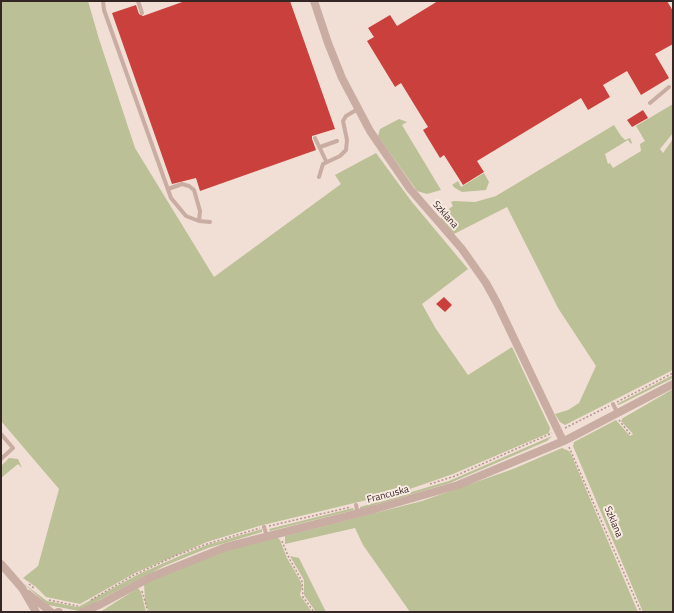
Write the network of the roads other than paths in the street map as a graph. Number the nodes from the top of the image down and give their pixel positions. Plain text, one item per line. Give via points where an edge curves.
1 (103, 1) edge
2 (138, 1) edge
3 (314, 1) edge
4 (142, 13) dead end
5 (669, 87) dead end
6 (650, 103) dead end
7 (358, 109) junction
8 (315, 138) dead end
9 (337, 141) dead end
10 (320, 147) junction
11 (326, 161) junction
12 (319, 177) dead end
13 (168, 189) junction
14 (199, 222) junction
15 (210, 222) dead end
16 (673, 384) edge
17 (613, 404) road end
18 (617, 414) junction
19 (1, 434) edge
20 (565, 441) junction
21 (1, 459) edge
22 (264, 527) road end
23 (267, 536) junction
24 (1, 564) edge
25 (24, 585) junction
26 (101, 604) junction
27 (82, 608) edge
28 (36, 612) edge
29 (51, 612) edge
30 (93, 612) edge

1 - 13 lane
2 - 4 lane
3 - 7 street, Szklana via 328,43
5 - 6 lane
7 - 11 lane via 346,116 343,121 347,140 346,150 340,156
7 - 20 street, Szklana via 396,171 462,249 486,284
8 - 10 lane
9 - 10 lane
10 - 11 lane
11 - 12 lane
13 - 14 lane via 179,209 186,216
13 - 14 lane via 182,184 194,190 199,205
14 - 15 lane
16 - 18 street, Francuska
17 - 18 lane
18 - 20 street, Francuska
19 - 21 lane via 12,448
20 - 23 street, Francuska via 422,497 357,510
22 - 23 lane
23 - 26 street, Francuska via 195,557 139,582
24 - 25 street
25 - 28 street
25 - 29 street
26 - 27 street, Francuska
26 - 30 street, Francuska

